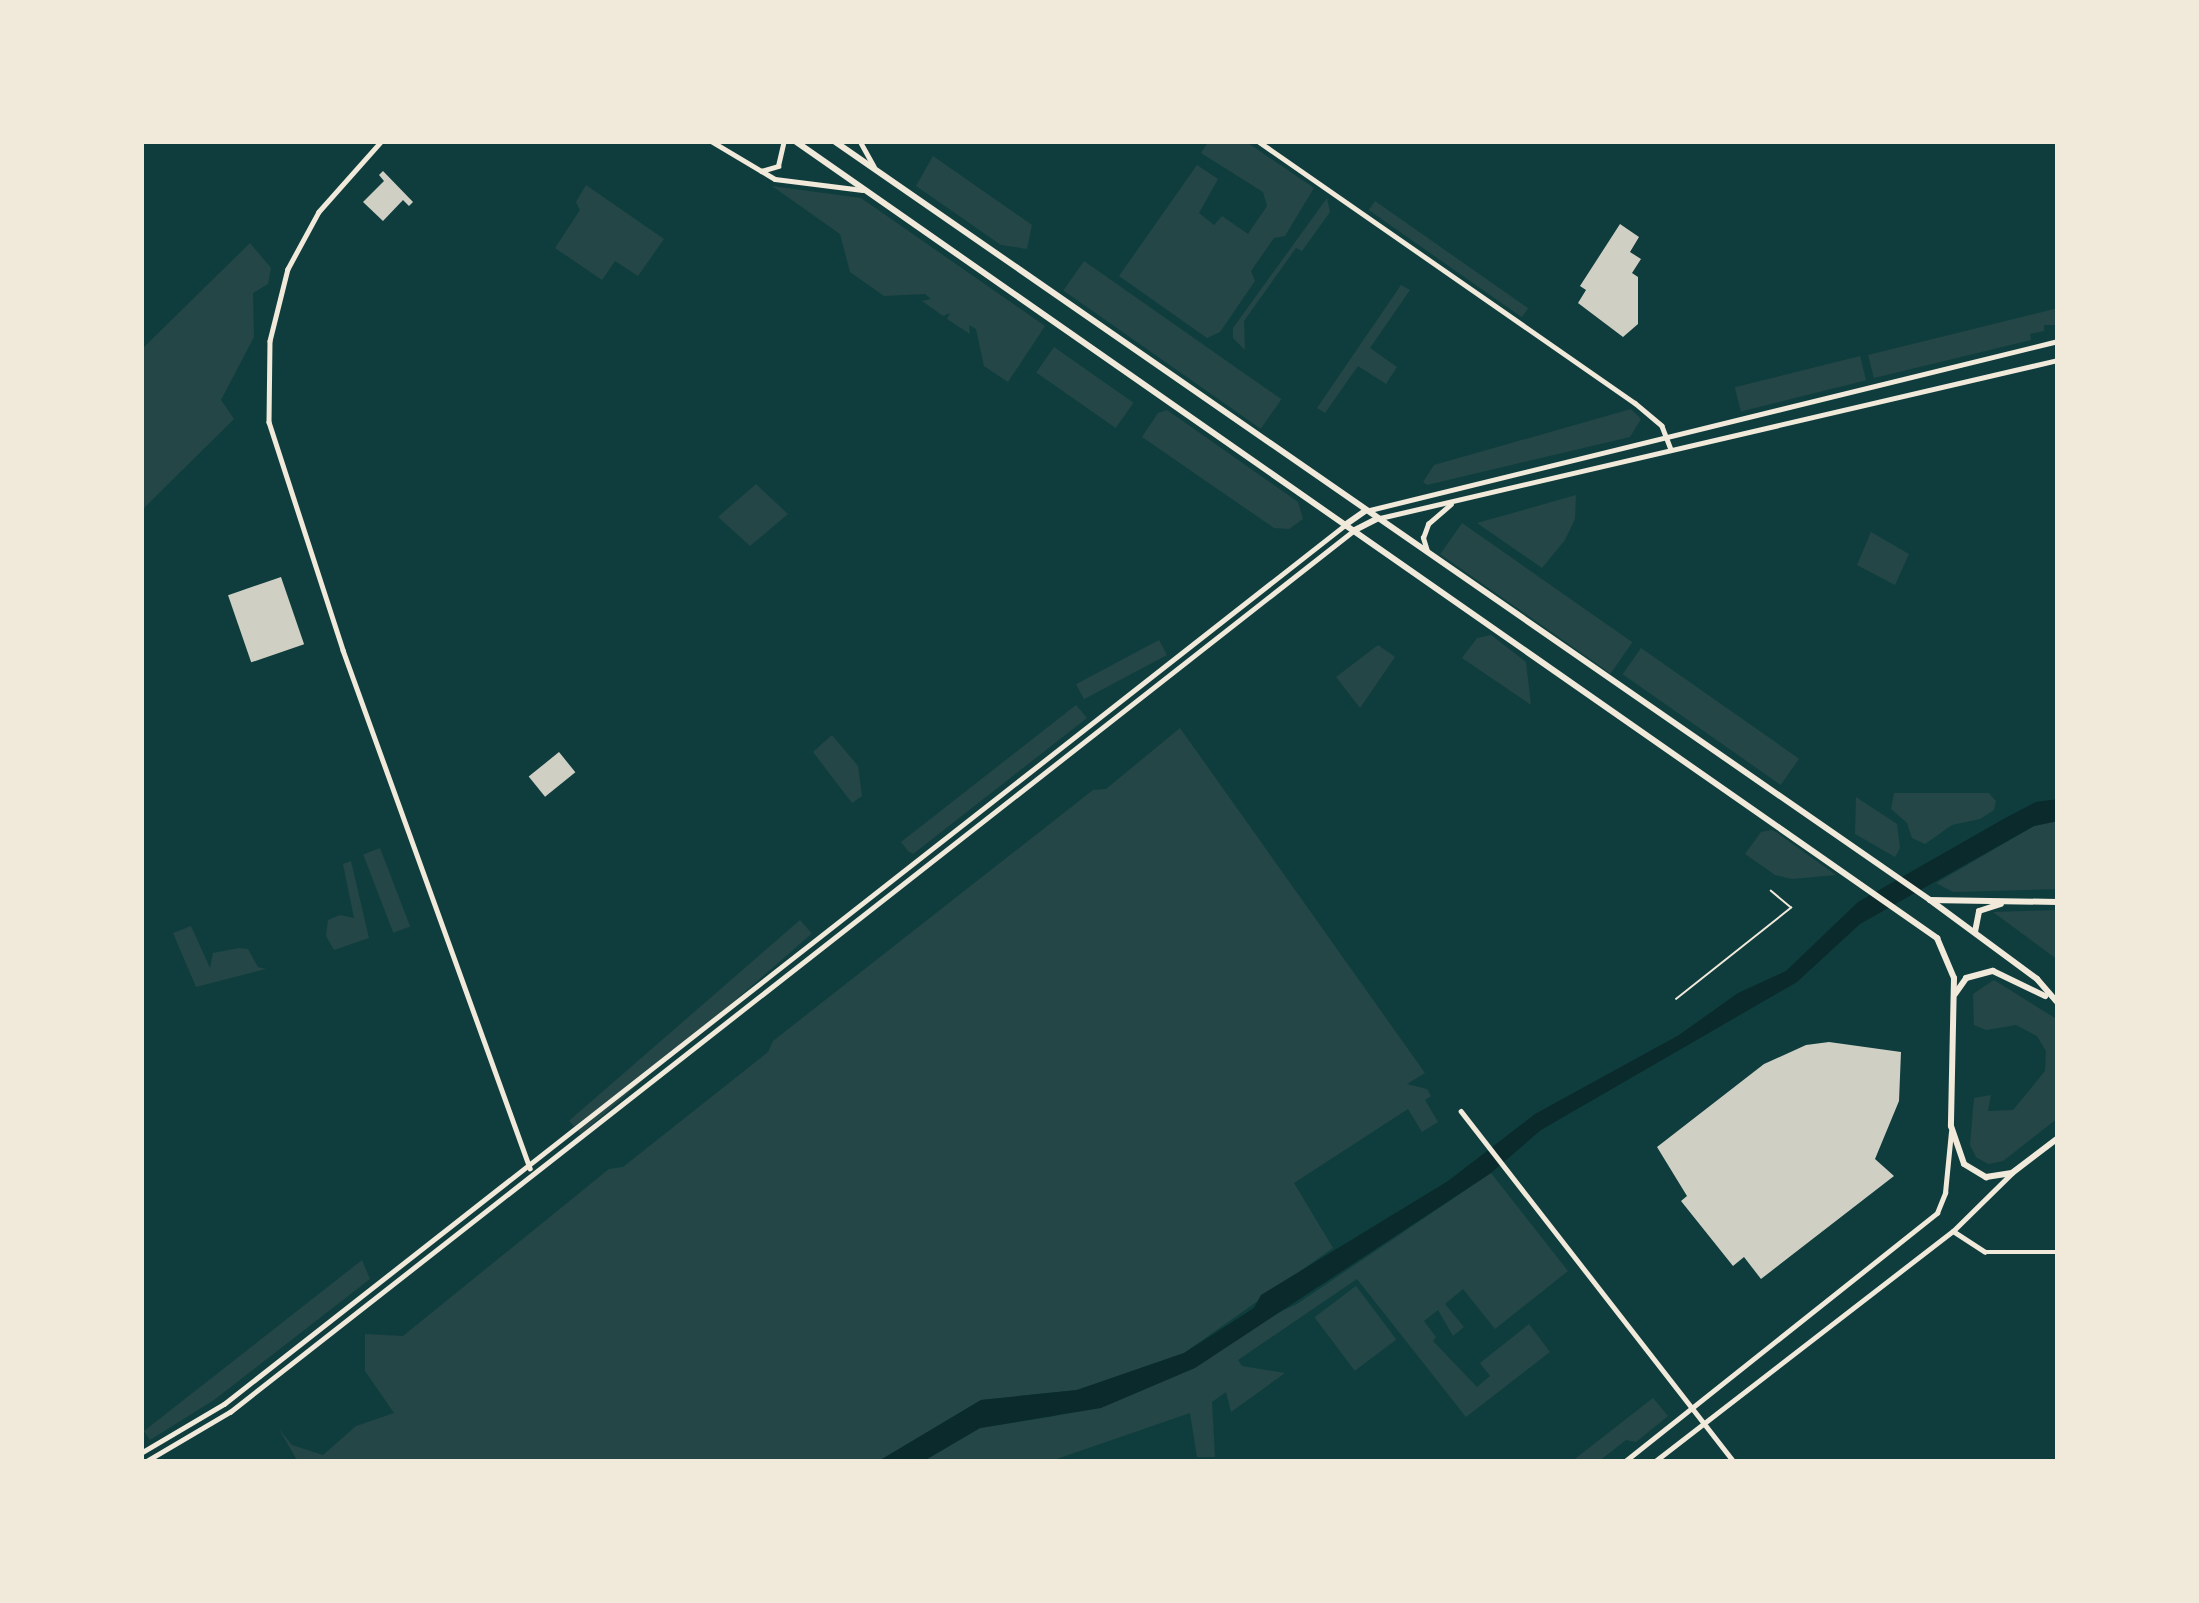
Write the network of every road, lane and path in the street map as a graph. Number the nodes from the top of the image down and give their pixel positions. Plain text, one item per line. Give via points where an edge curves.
1 (382, 141) edge
2 (711, 141) edge
3 (784, 141) edge
4 (795, 141) edge
5 (834, 141) edge
6 (860, 141) edge
7 (1258, 141) edge
8 (755, 170) junction
9 (877, 171) junction
10 (863, 190) junction
11 (2058, 341) edge
12 (2058, 360) edge
13 (1667, 436) junction
14 (1671, 449) junction
15 (1459, 500) junction
16 (1365, 511) junction
17 (1377, 519) junction
18 (1349, 528) junction
19 (1430, 556) junction
20 (1771, 891) dead end
21 (1930, 900) junction
22 (2058, 902) edge
23 (2004, 903) junction
24 (1975, 932) junction
25 (1954, 995) junction
26 (2049, 997) junction
27 (1676, 998) dead end
28 (2058, 1003) edge
29 (1461, 1111) dead end
30 (1951, 1126) junction
31 (2058, 1138) edge
32 (531, 1169) junction
33 (2012, 1173) junction
34 (1953, 1231) junction
35 (2058, 1252) edge
36 (1691, 1407) junction
37 (1705, 1424) junction
38 (141, 1453) edge
39 (146, 1462) edge
40 (1624, 1462) edge
41 (1654, 1462) edge
42 (1734, 1462) edge

1 - 32 street via 319,212 288,269 270,341 269,422
2 - 8 street
3 - 8 street via 778,166
4 - 10 main road
5 - 9 main road
6 - 9 street
7 - 13 street via 1635,403
8 - 10 street
9 - 16 main road
10 - 18 main road
11 - 13 street
12 - 14 street
13 - 14 street
13 - 16 street
14 - 15 street
15 - 17 street
15 - 19 street via 1428,524 1423,543
16 - 17 main road
16 - 18 main road
17 - 18 main road
17 - 19 main road
18 - 25 main road via 1905,915 1945,948
18 - 32 street
19 - 21 main road
20 - 27 path via 1791,908
21 - 23 main road
21 - 24 main road
22 - 23 main road
23 - 24 main road via 1979,911
24 - 26 main road
25 - 26 main road via 1966,979 1994,971
25 - 30 main road
26 - 28 main road
29 - 36 street
30 - 33 main road via 1970,1170
30 - 36 street via 1937,1213
31 - 33 main road
32 - 38 street via 224,1404
32 - 39 street via 230,1412
33 - 34 street
34 - 35 street via 1985,1252
34 - 37 street
36 - 37 street
36 - 40 street
37 - 41 street
37 - 42 street

